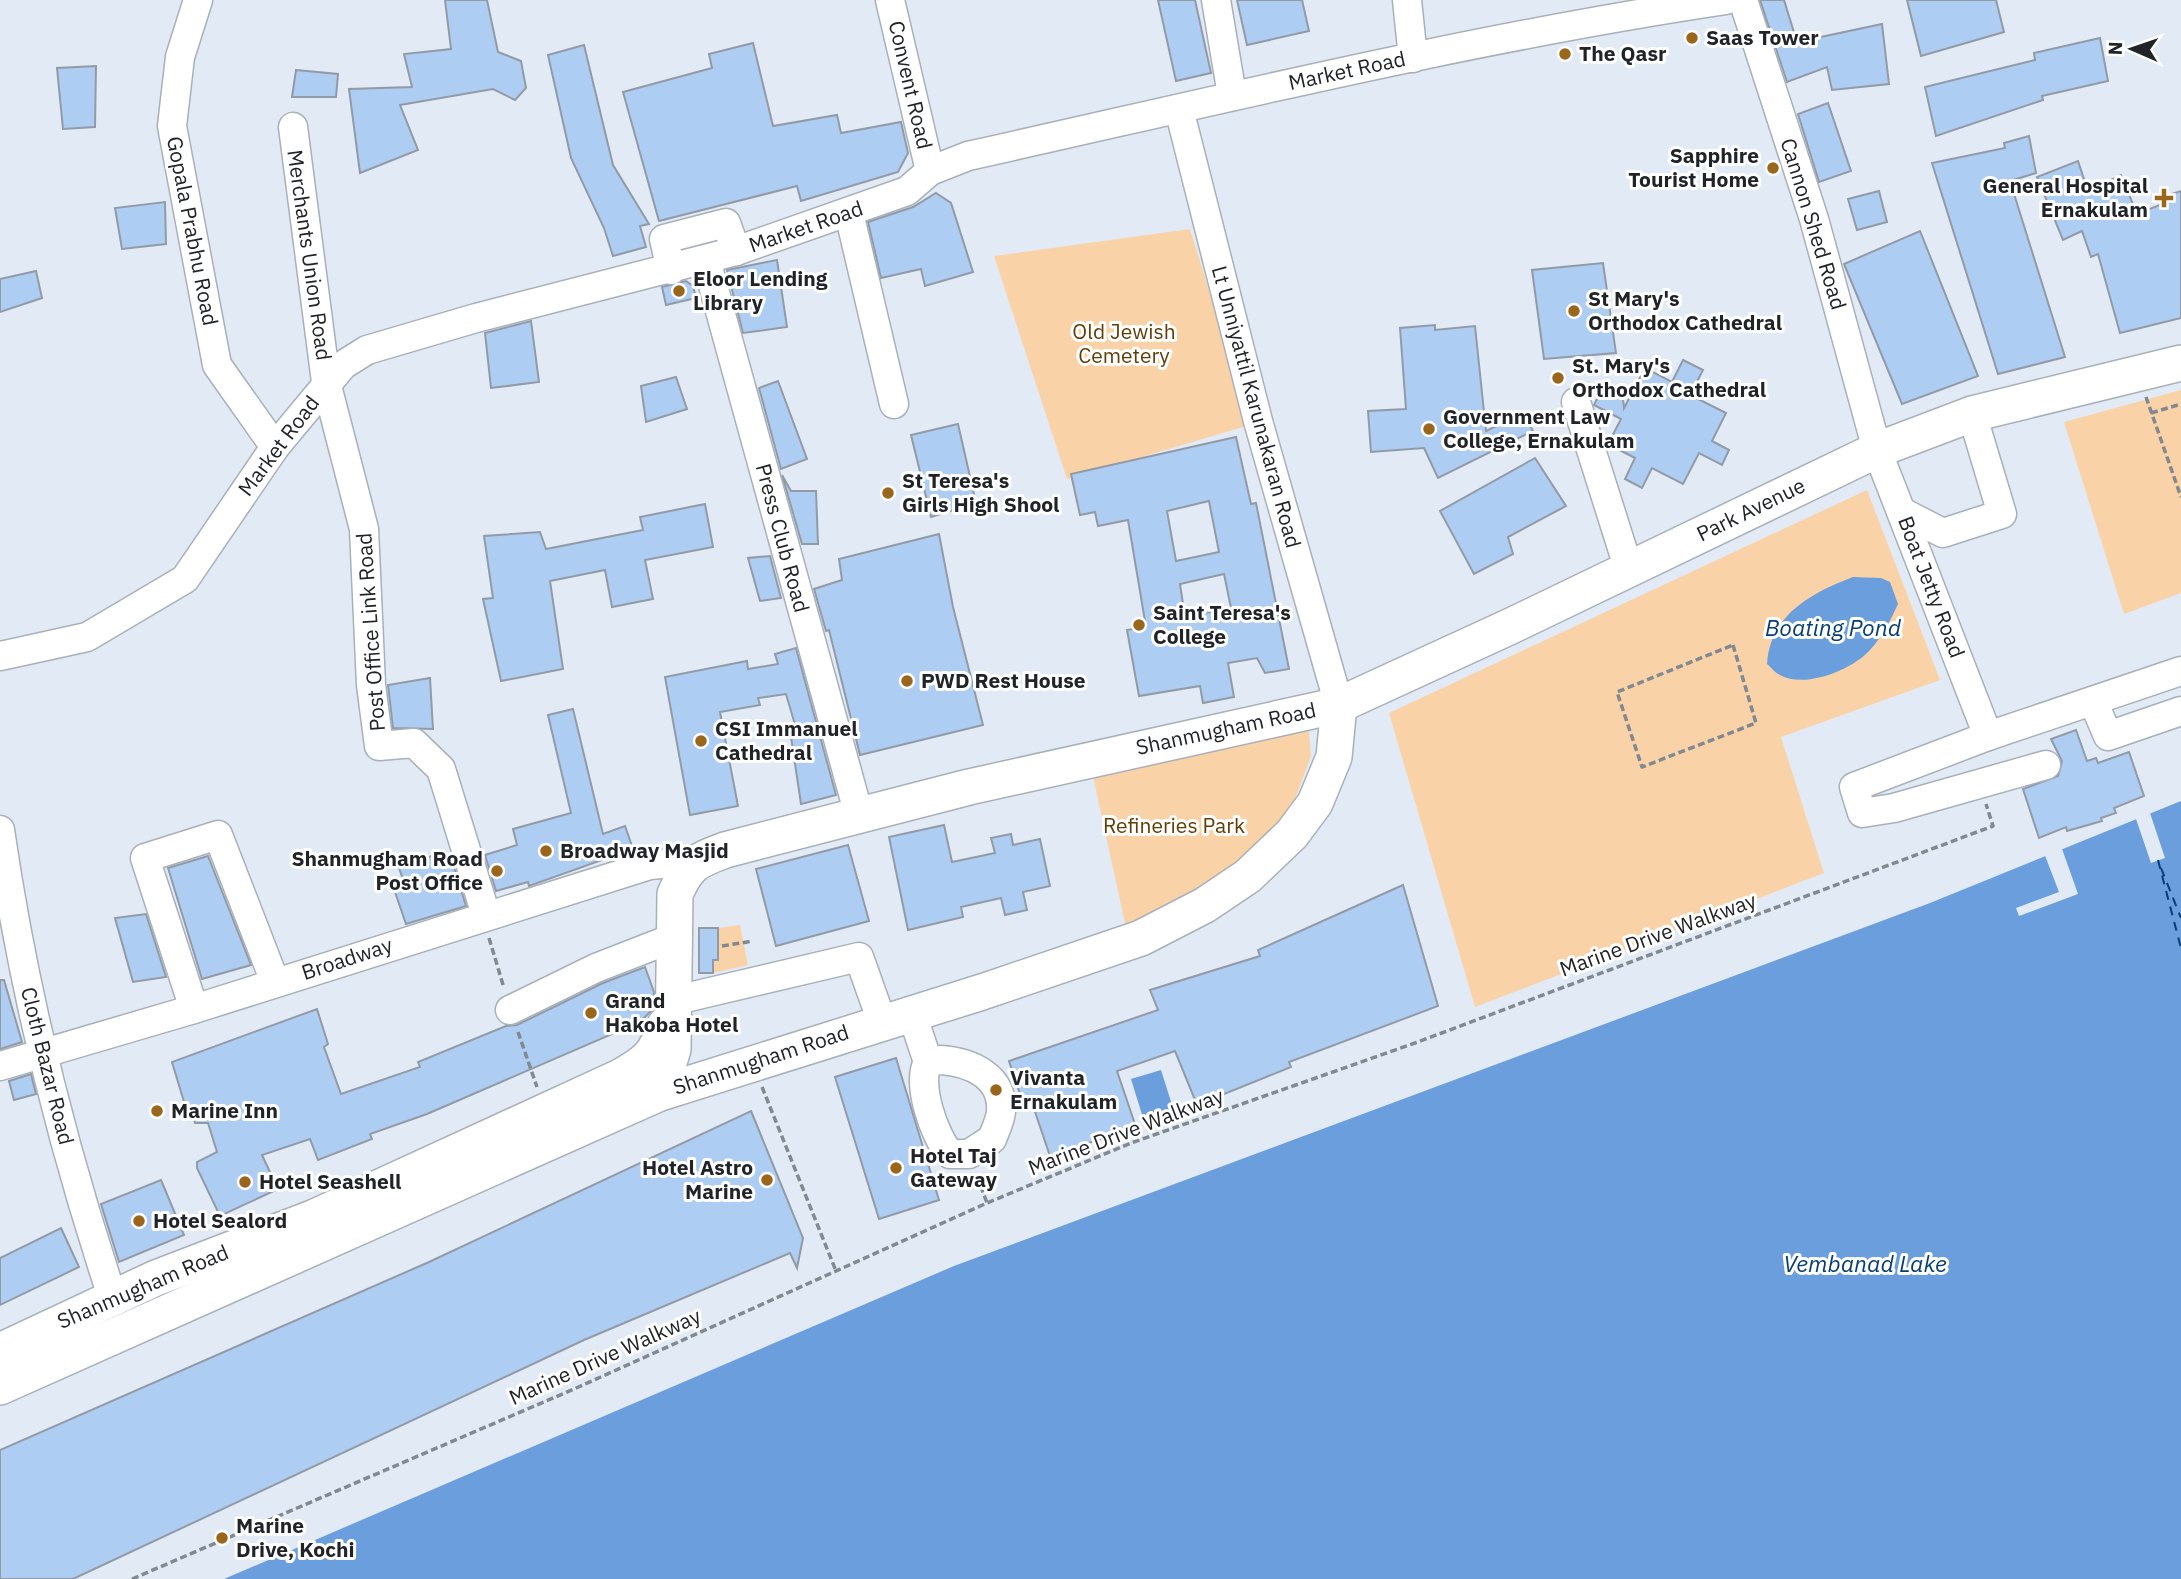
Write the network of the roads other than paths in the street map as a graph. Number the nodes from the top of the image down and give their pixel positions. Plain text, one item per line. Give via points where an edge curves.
1 (198, 0) edge
2 (890, 0) edge
3 (1216, 0) edge
4 (1407, 0) edge
5 (1726, 0) edge
6 (1743, 0) edge
7 (1413, 58) junction
8 (1232, 95) junction
9 (1179, 109) junction
10 (293, 127) dead end
11 (930, 171) junction
12 (849, 213) junction
13 (736, 251) junction
14 (706, 260) junction
15 (671, 270) junction
16 (2181, 363) edge
17 (326, 382) junction
18 (1576, 402) dead end
19 (894, 404) dead end
20 (1972, 414) junction
21 (275, 447) junction
22 (1877, 450) junction
23 (1902, 512) junction
24 (1629, 570) junction
25 (0, 656) edge
26 (2181, 671) edge
27 (2092, 701) junction
28 (1339, 705) junction
29 (2181, 711) edge
30 (1985, 730) junction
31 (2046, 765) dead end
32 (859, 815) junction
33 (0, 830) edge
34 (695, 861) junction
35 (486, 915) junction
36 (673, 937) junction
37 (275, 982) junction
38 (672, 1001) junction
39 (194, 1009) junction
40 (510, 1010) dead end
41 (897, 1018) junction
42 (42, 1054) junction
43 (928, 1062) junction
44 (0, 1066) edge
45 (654, 1077) junction
46 (162, 1294) junction
47 (113, 1299) junction
48 (0, 1351) edge
49 (0, 1387) edge

1 - 21 street, Gopala Prabhu Road via 180,57 174,139 218,365
2 - 11 street, Convent Road
3 - 8 street
4 - 7 street
5 - 7 street, Market Road via 1606,18
6 - 22 street, Cannon Shed Road via 1814,219
7 - 8 street, Market Road
8 - 9 street, Market Road
9 - 11 street, Market Road via 968,156
9 - 28 street, Lt Unniyattil Karunakaran Road via 1255,408
10 - 17 street, Merchants Union Road
11 - 12 street, Market Road via 907,191
12 - 13 street, Market Road
12 - 19 street
13 - 14 street, Market Road
13 - 15 street via 726,223 664,239
14 - 15 street, Market Road
14 - 32 street, Press Club Road
15 - 17 street, Market Road via 476,318 367,351
16 - 20 main road, Park Avenue
17 - 21 street, Market Road
17 - 35 street, Post Office Link Road via 364,529 371,685 379,746 414,743 441,769
18 - 24 street
20 - 22 main road, Park Avenue
20 - 23 street via 2002,514 1943,533
21 - 25 street, Market Road via 185,579 87,637
22 - 23 street, Boat Jetty Road
22 - 24 main road, Park Avenue
23 - 30 street, Boat Jetty Road
24 - 28 main road, Park Avenue
26 - 27 street
27 - 29 street via 2108,736
27 - 30 street
28 - 32 main road, Shanmugham Road
28 - 41 main road, Shanmugham Road via 1334,757 1315,803 1292,834 1248,876 1205,905 1141,938
30 - 31 street via 1854,787 1862,813
32 - 34 main road, Shanmugham Road
33 - 42 street, Cloth Bazar Road via 13,919
34 - 35 street, Broadway via 650,865
34 - 36 main road, Shanmugham Road via 675,894
35 - 37 street, Broadway
36 - 38 main road, Shanmugham Road
36 - 40 street
37 - 39 street, Broadway
37 - 39 street via 218,835 145,858
38 - 41 street via 859,957
38 - 45 main road, Shanmugham Road via 673,1049
39 - 42 street, Broadway
41 - 43 street
41 - 45 main road, Shanmugham Road via 752,1063
42 - 44 street, Broadway
42 - 47 street, Cloth Bazar Road via 83,1211
43 - 43 street via 965,1062 984,1072 996,1090 1001,1111 992,1139 969,1154 950,1154 942,1144 923,1087 922,1073
45 - 46 main road, Shanmugham Road
46 - 47 main road, Shanmugham Road
46 - 49 main road, Shanmugham Road
47 - 48 main road, Shanmugham Road

